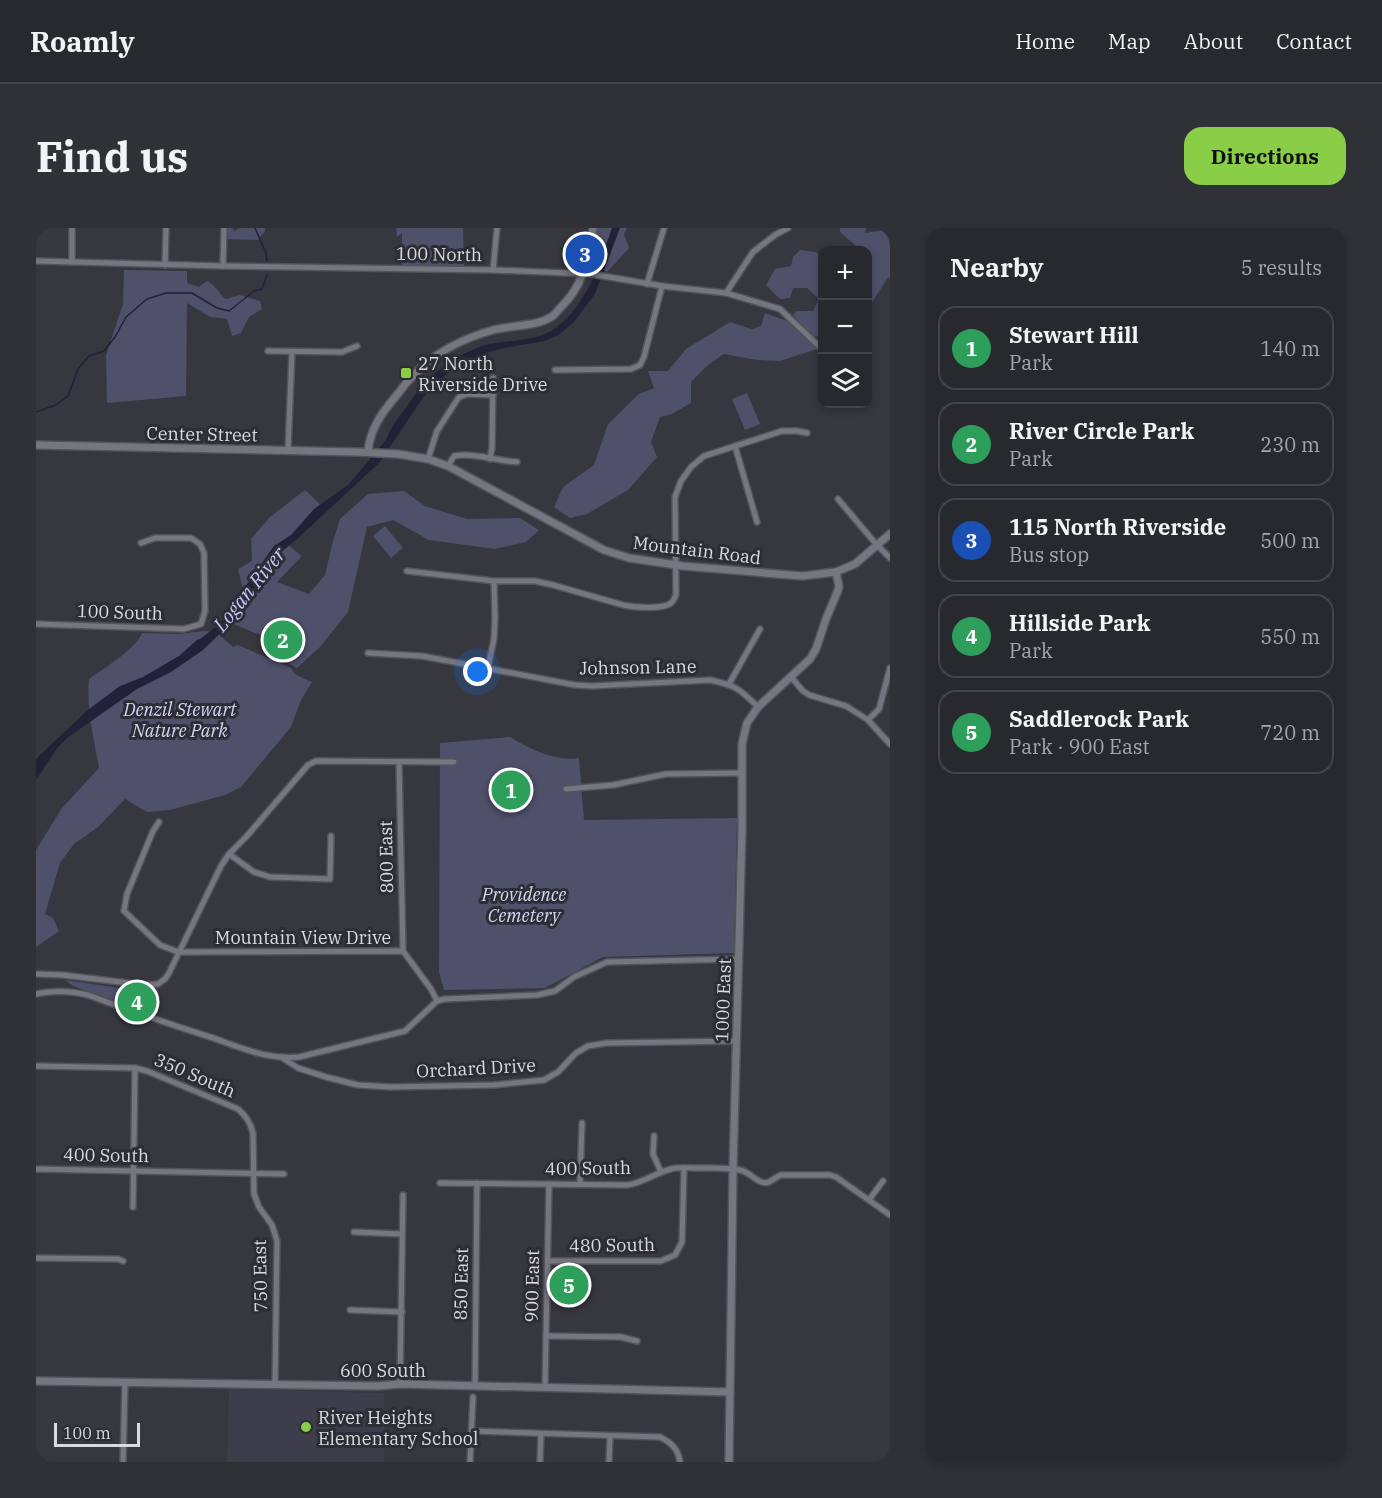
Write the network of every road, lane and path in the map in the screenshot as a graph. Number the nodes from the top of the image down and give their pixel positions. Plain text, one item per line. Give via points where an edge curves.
1 (72, 228) edge
2 (166, 228) edge
3 (224, 228) edge
4 (497, 228) edge
5 (593, 228) edge
6 (664, 228) edge
7 (788, 228) edge
8 (36, 261) edge
9 (72, 262) junction
10 (165, 264) junction
11 (223, 266) junction
12 (493, 270) junction
13 (584, 274) junction
14 (647, 284) junction
15 (662, 286) junction
16 (726, 293) junction
17 (818, 345) edge
18 (357, 346) dead end
19 (268, 351) dead end
20 (292, 352) junction
21 (555, 370) dead end
22 (493, 378) dead end
23 (493, 395) junction
24 (807, 433) dead end
25 (36, 445) edge
26 (735, 446) junction
27 (288, 450) junction
28 (368, 452) junction
29 (428, 459) junction
30 (490, 459) junction
31 (517, 462) dead end
32 (448, 466) junction
33 (838, 499) dead end
34 (757, 522) dead end
35 (890, 534) edge
36 (141, 543) dead end
37 (876, 544) junction
38 (890, 558) edge
39 (676, 565) junction
40 (407, 571) dead end
41 (836, 572) junction
42 (494, 581) junction
43 (36, 624) edge
44 (760, 629) dead end
45 (368, 653) dead end
46 (488, 667) junction
47 (890, 668) edge
48 (791, 677) junction
49 (729, 684) junction
50 (758, 707) junction
51 (867, 720) junction
52 (890, 744) edge
53 (399, 762) junction
54 (454, 762) dead end
55 (742, 773) junction
56 (566, 789) dead end
57 (159, 822) dead end
58 (331, 836) dead end
59 (229, 854) junction
60 (403, 951) junction
61 (178, 952) junction
62 (739, 959) junction
63 (36, 974) edge
64 (36, 994) edge
65 (437, 1001) junction
66 (736, 1041) junction
67 (282, 1058) junction
68 (36, 1066) edge
69 (135, 1068) junction
70 (582, 1123) dead end
71 (654, 1136) dead end
72 (684, 1168) junction
73 (36, 1169) edge
74 (733, 1169) junction
75 (133, 1171) junction
76 (661, 1172) junction
77 (252, 1173) junction
78 (284, 1174) dead end
79 (883, 1180) dead end
80 (440, 1183) dead end
81 (477, 1183) junction
82 (549, 1184) junction
83 (580, 1184) junction
84 (403, 1195) dead end
85 (869, 1200) junction
86 (133, 1207) dead end
87 (890, 1215) edge
88 (354, 1232) dead end
89 (402, 1234) junction
90 (36, 1258) edge
91 (123, 1261) dead end
92 (548, 1261) junction
93 (350, 1310) dead end
94 (402, 1312) junction
95 (546, 1336) junction
96 (637, 1341) dead end
97 (36, 1381) edge
98 (125, 1382) junction
99 (400, 1384) junction
100 (275, 1385) junction
101 (475, 1386) junction
102 (545, 1388) junction
103 (730, 1392) junction
104 (473, 1397) dead end
105 (472, 1431) junction
106 (541, 1434) junction
107 (610, 1436) junction
108 (123, 1462) edge
109 (470, 1462) edge
110 (540, 1462) edge
111 (609, 1462) edge
112 (680, 1462) edge
113 (729, 1462) edge

1 - 9 street
2 - 10 street
3 - 11 street
4 - 12 street
5 - 13 street
6 - 14 street
7 - 16 street via 753,252
8 - 9 street, 100 North
9 - 10 street, 100 North
10 - 11 street, 100 North
11 - 12 street, 100 North
12 - 13 street, 100 North
13 - 14 street, 100 North
13 - 28 street via 567,302 551,317 464,340 428,361 374,425
14 - 15 street, 100 North
15 - 16 street, 100 North
15 - 21 street via 640,365 631,369
16 - 17 street, 100 North via 780,309
18 - 20 street via 342,352
19 - 20 street
20 - 27 street
22 - 23 street
23 - 29 street via 459,397 436,431
23 - 30 street
24 - 26 street via 782,431
25 - 27 street, Center Street
26 - 34 street
26 - 39 street via 704,456 681,481 675,497
27 - 28 street, Center Street
28 - 29 street, Mountain Road
29 - 32 street, Mountain Road
30 - 31 street
30 - 32 street via 464,454 454,456
32 - 39 street, Mountain Road via 604,550
33 - 37 street
35 - 37 street, Mountain Road
36 - 43 street, 100 South via 155,538 191,538 200,544 204,553 205,611 201,624 184,629
37 - 38 street
37 - 41 street, Mountain Road via 855,564
39 - 41 street, Mountain Road via 802,576
39 - 42 street via 676,595 672,603 664,606 623,605 535,581
40 - 42 street
41 - 48 street, 1000 East via 839,587 816,649
42 - 46 street via 494,639
44 - 49 street
45 - 46 street, Johnson Lane via 422,656
46 - 49 street, Johnson Lane via 575,685 710,680
47 - 51 street via 879,709
48 - 50 street, 1000 East
48 - 51 street via 809,695 846,706
49 - 50 street
50 - 55 street, 1000 East via 744,734
51 - 52 street
53 - 54 street
53 - 59 street via 316,761 308,765
53 - 60 street, 800 East
55 - 56 street via 666,774
55 - 62 street, 1000 East
57 - 61 street via 127,894 124,911 160,945
58 - 59 street via 330,879 270,878
59 - 61 street
60 - 61 street, Mountain View Drive
60 - 65 street, Mountain View Drive
61 - 63 street via 169,973 158,984
62 - 65 street via 607,962 574,977 555,992
62 - 66 street, 1000 East
64 - 67 street via 61,991 88,995
65 - 67 street via 405,1031
66 - 67 street, Orchard Drive via 607,1042 576,1053 544,1080 494,1085 358,1085 298,1068
66 - 74 street, 1000 East
68 - 69 street, 350 South
69 - 75 street
69 - 77 street, 350 South via 238,1109 253,1133
70 - 83 street
71 - 76 street via 653,1154
72 - 74 street, 400 South
72 - 76 street, 400 South
72 - 92 street, 480 South via 682,1242 675,1255 661,1261
73 - 75 street, 400 South
74 - 85 street via 747,1171 764,1183 781,1175 830,1175
74 - 103 street, 1000 East
75 - 77 street, 400 South
75 - 86 street
76 - 83 street, 400 South via 636,1184
77 - 78 street, 400 South
77 - 100 street, 750 East via 254,1194 277,1241
79 - 85 street
80 - 81 street, 400 South
81 - 82 street, 400 South
81 - 101 street, 850 East
82 - 83 street, 400 South
82 - 92 street, 900 East
84 - 89 street
85 - 87 street
88 - 89 street
89 - 94 street
90 - 91 street
92 - 95 street, 900 East
93 - 94 street
94 - 99 street
95 - 96 street via 621,1337
95 - 102 street, 900 East
97 - 98 street, 600 South
98 - 100 street, 600 South
98 - 108 street
99 - 100 street, 600 South
99 - 101 street, 600 South
101 - 102 street, 600 South
102 - 103 street, 600 South
103 - 113 street, 1000 East
104 - 105 street
105 - 106 street
105 - 109 street
106 - 107 street
106 - 110 street
107 - 111 street
107 - 112 street via 660,1437 675,1448

